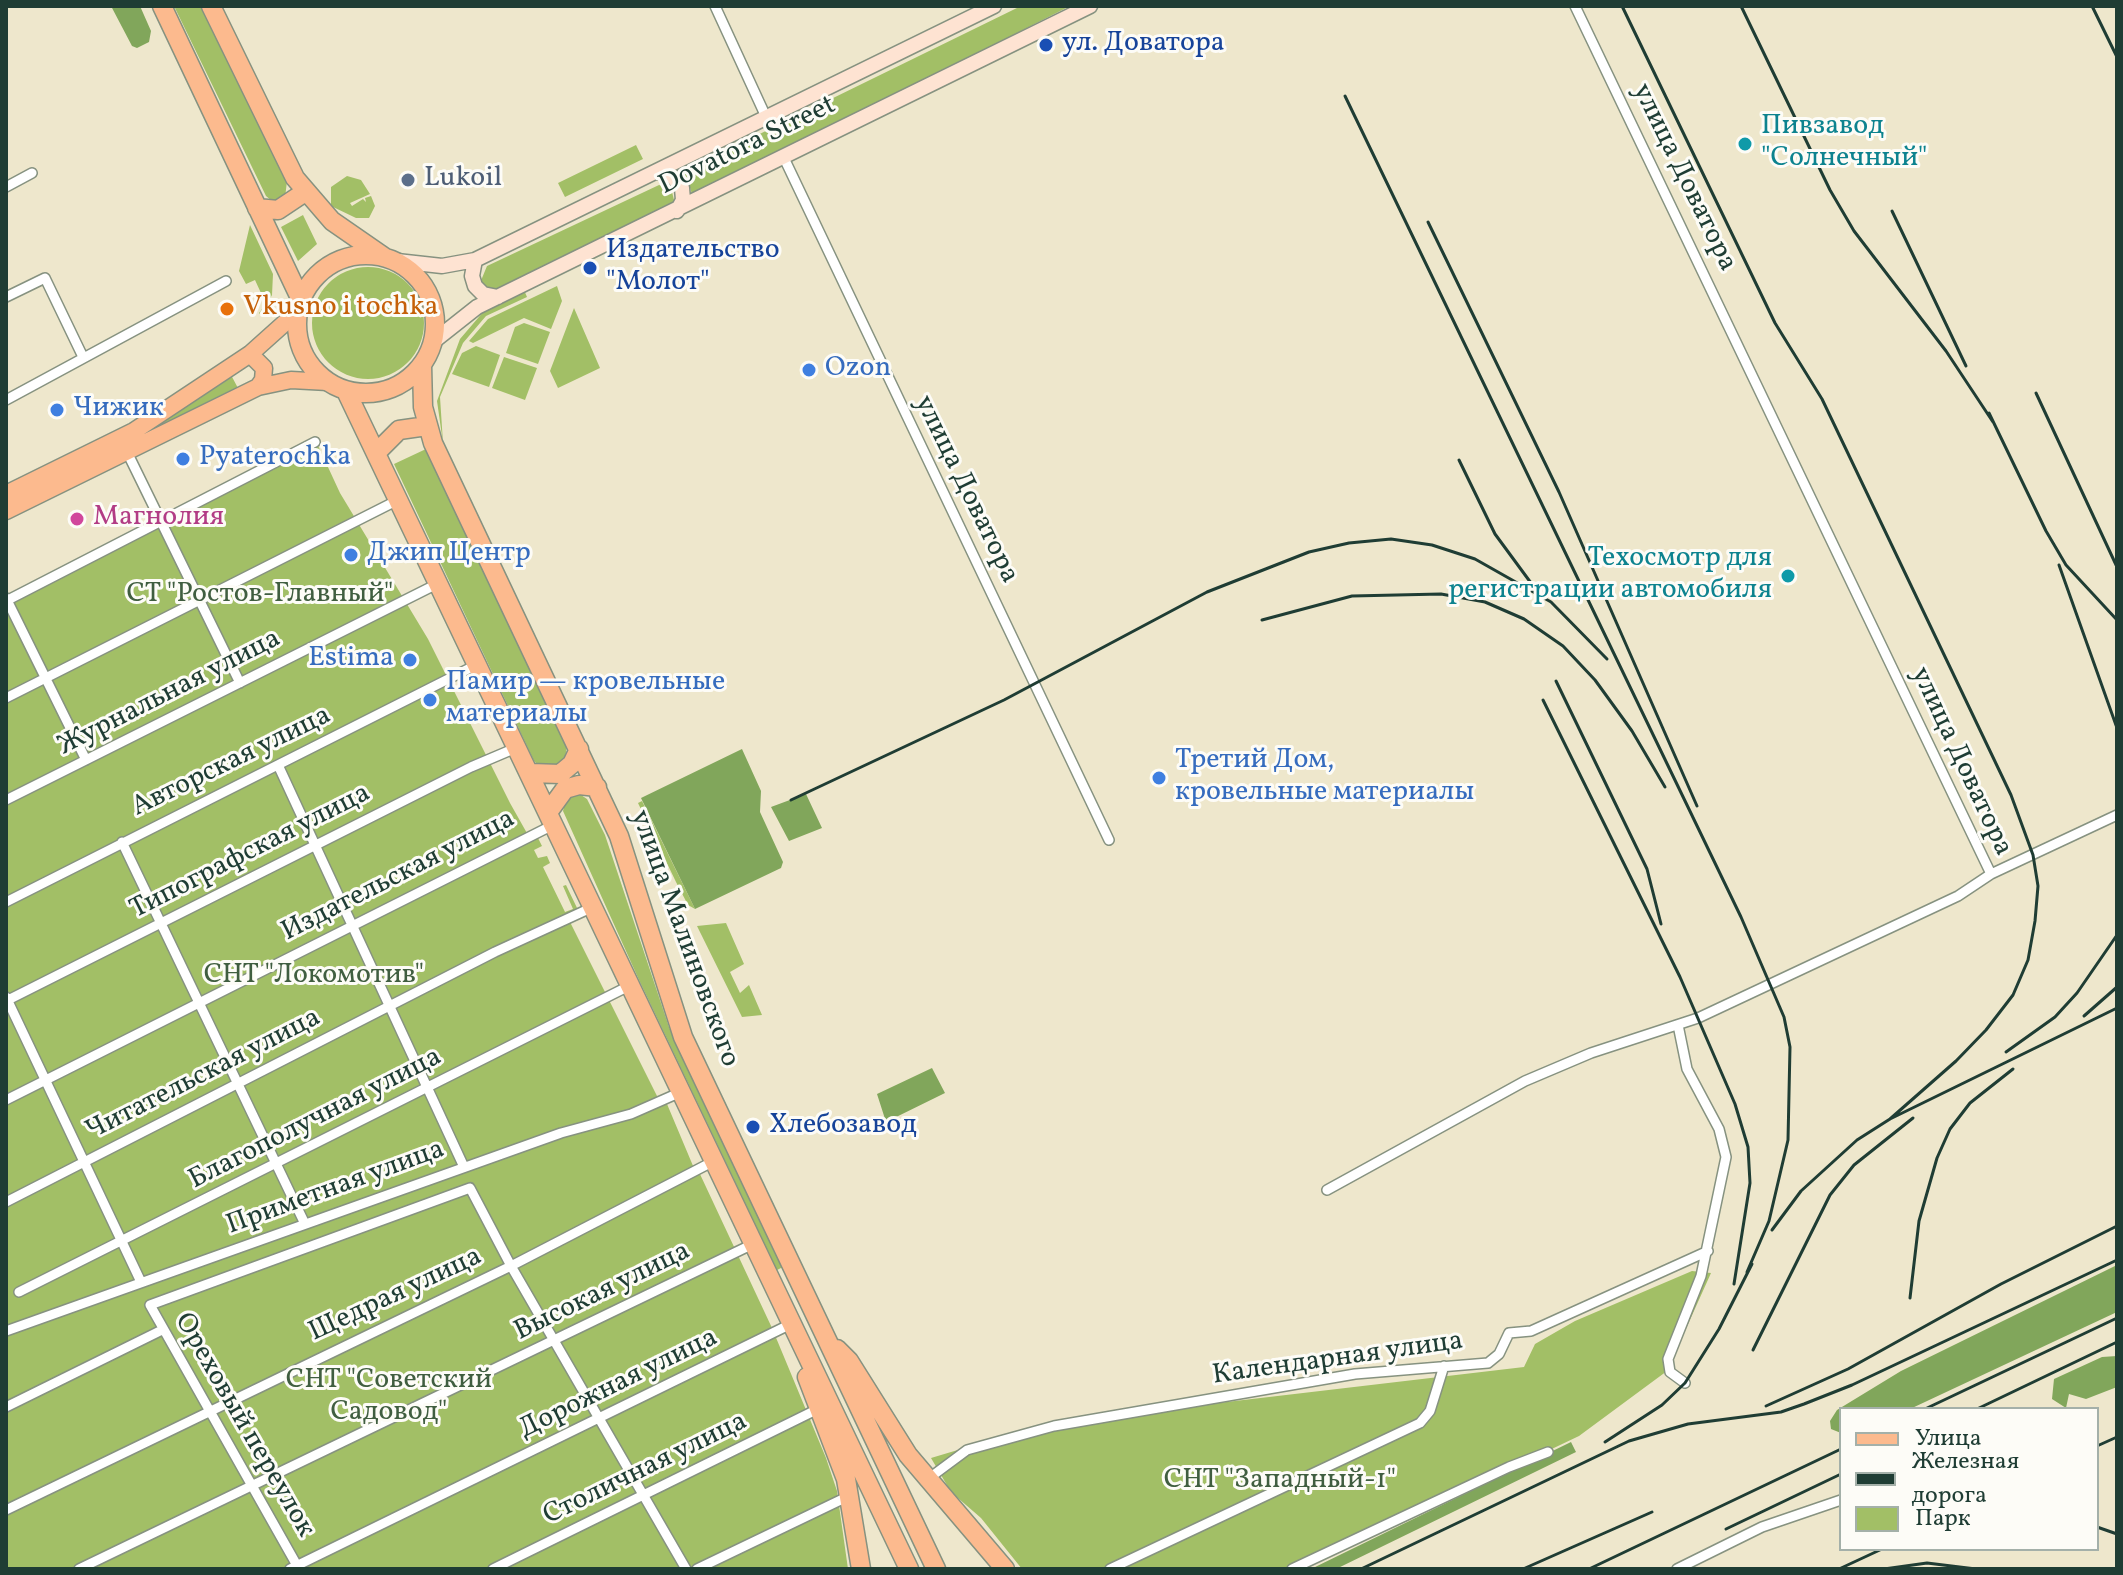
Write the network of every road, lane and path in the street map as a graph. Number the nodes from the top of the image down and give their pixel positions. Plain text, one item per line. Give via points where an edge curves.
1 (162, 6) edge
2 (211, 6) edge
3 (715, 6) edge
4 (994, 6) edge
5 (1090, 6) edge
6 (1575, 6) edge
7 (767, 119) junction
8 (784, 158) junction
9 (659, 172) junction
10 (32, 173) dead end
11 (6, 187) edge
12 (305, 192) junction
13 (257, 208) junction
14 (677, 211) junction
15 (390, 259) junction
16 (475, 260) junction
17 (226, 281) dead end
18 (6, 297) edge
19 (498, 297) junction
20 (299, 305) junction
21 (434, 341) junction
22 (250, 354) junction
23 (83, 357) junction
24 (422, 365) junction
25 (328, 382) junction
26 (258, 387) junction
27 (346, 391) junction
28 (6, 400) edge
29 (427, 426) junction
30 (315, 442) dead end
31 (127, 452) junction
32 (376, 453) junction
33 (6, 494) edge
34 (398, 500) junction
35 (6, 511) edge
36 (161, 521) junction
37 (439, 583) junction
38 (199, 598) junction
39 (6, 600) edge
40 (478, 664) junction
41 (45, 677) junction
42 (240, 683) junction
43 (6, 698) edge
44 (518, 747) junction
45 (579, 749) junction
46 (86, 760) junction
47 (278, 765) junction
48 (531, 773) junction
49 (597, 787) junction
50 (6, 800) edge
51 (2117, 815) edge
52 (552, 818) junction
53 (1109, 840) dead end
54 (122, 842) junction
55 (316, 845) junction
56 (1991, 874) junction
57 (6, 902) edge
58 (594, 906) junction
59 (161, 924) junction
60 (353, 924) junction
61 (631, 985) junction
62 (7, 999) edge
63 (199, 1002) junction
64 (390, 1006) junction
65 (1678, 1025) junction
66 (46, 1080) junction
67 (237, 1083) junction
68 (429, 1087) junction
69 (682, 1092) junction
70 (6, 1100) edge
71 (716, 1160) junction
72 (84, 1162) junction
73 (277, 1165) junction
74 (464, 1167) junction
75 (1327, 1190) dead end
76 (6, 1202) edge
77 (305, 1224) junction
78 (124, 1242) junction
79 (755, 1243) junction
80 (1708, 1251) junction
81 (511, 1266) junction
82 (141, 1282) junction
83 (19, 1292) dead end
84 (793, 1323) junction
85 (162, 1330) junction
86 (6, 1331) edge
87 (824, 1336) junction
88 (555, 1341) junction
89 (804, 1347) junction
90 (1444, 1366) junction
91 (1685, 1383) dead end
92 (6, 1407) edge
93 (208, 1409) junction
94 (818, 1409) junction
95 (601, 1420) junction
96 (1548, 1452) dead end
97 (928, 1480) junction
98 (251, 1488) junction
99 (645, 1496) junction
100 (850, 1496) junction
101 (1839, 1501) edge
102 (6, 1510) edge
103 (296, 1568) edge
104 (79, 1569) edge
105 (493, 1569) edge
106 (686, 1569) edge
107 (697, 1569) edge
108 (861, 1569) edge
109 (909, 1569) edge
110 (936, 1569) edge
111 (1005, 1569) edge
112 (1110, 1569) edge
113 (1292, 1569) edge
114 (1677, 1569) edge

1 - 13 highway
2 - 12 highway
3 - 7 street
4 - 7 street, Dovatora Street
5 - 8 street, Dovatora Street
6 - 56 street, улица Доватора
7 - 9 street, Dovatora Street
8 - 14 street, Dovatora Street
8 - 53 street, улица Доватора
9 - 14 street via 682,188
9 - 16 street, Dovatora Street
10 - 11 street
12 - 13 highway via 278,210
12 - 15 highway via 332,221
13 - 20 highway
14 - 19 street, Dovatora Street
15 - 16 street, Dovatora Street via 442,266
15 - 20 highway via 354,255 327,266 309,284
15 - 21 highway via 416,275 430,295
16 - 19 street via 475,286
17 - 23 street
18 - 23 street via 45,278
19 - 21 street, Dovatora Street via 461,317
20 - 22 main road
20 - 25 highway via 296,326 303,353
21 - 24 highway
22 - 26 main road via 264,368
22 - 33 main road via 134,431
23 - 28 street
24 - 27 highway via 388,390
24 - 29 highway, улица Малиновского
25 - 26 main road via 291,380
25 - 27 highway
26 - 31 main road
27 - 32 highway, улица Малиновского
29 - 32 highway via 399,430
29 - 45 highway, улица Малиновского
30 - 36 street
31 - 35 main road
31 - 36 street
32 - 34 highway, улица Малиновского
34 - 37 highway, улица Малиновского
34 - 38 street
36 - 38 street
36 - 39 street
37 - 40 highway, улица Малиновского
37 - 42 street, Журнальная улица
38 - 41 street
38 - 42 street
39 - 41 street
40 - 44 highway, улица Малиновского
40 - 47 street, Авторская улица
41 - 43 street
41 - 46 street
42 - 46 street, Журнальная улица
44 - 48 highway, улица Малиновского
44 - 55 street, Типографская улица
45 - 48 highway via 560,774
45 - 49 highway, улица Малиновского
46 - 50 street, Журнальная улица
47 - 54 street, Авторская улица
47 - 55 street
48 - 52 highway, улица Малиновского
49 - 52 highway via 565,789
49 - 87 highway, улица Малиновского via 627,858 683,1037
51 - 56 street
52 - 58 highway, улица Малиновского
52 - 60 street, Издательская улица
54 - 57 street, Авторская улица
54 - 59 street
55 - 59 street, Типографская улица
55 - 60 street
56 - 65 street, улица Доватора via 1958,896
58 - 61 highway, улица Малиновского
58 - 64 street, Читательская улица
59 - 62 street, Типографская улица
59 - 63 street
60 - 63 street, Издательская улица
60 - 64 street
61 - 68 street, Благополучная улица
61 - 69 highway, улица Малиновского
62 - 66 street
63 - 66 street, Издательская улица
63 - 67 street
64 - 67 street, Читательская улица
64 - 68 street
65 - 75 street, улица Доватора via 1525,1081
65 - 80 street via 1687,1069 1719,1129 1726,1157
66 - 70 street, Издательская улица
66 - 72 street
67 - 72 street, Читательская улица
67 - 73 street
68 - 73 street, Благополучная улица
68 - 74 street
69 - 71 highway, улица Малиновского
69 - 74 street, Приметная улица via 631,1114
71 - 79 highway, улица Малиновского
71 - 81 street, Щедрая улица
72 - 76 street, Читательская улица
72 - 78 street
73 - 77 street
73 - 78 street, Благополучная улица
74 - 77 street, Приметная улица
77 - 82 street, Приметная улица
78 - 82 street
78 - 83 street, Благополучная улица
79 - 84 highway, улица Малиновского
79 - 88 street, Высокая улица
80 - 90 street, Календарная улица via 1531,1331 1509,1333 1495,1360
80 - 91 street via 1668,1359 1670,1372
81 - 85 street, Ореховый переулок via 470,1188 150,1305
81 - 88 street
81 - 93 street, Щедрая улица
82 - 86 street, Приметная улица
84 - 89 highway, улица Малиновского
84 - 95 street, Дорожная улица
85 - 92 street
85 - 93 street, Ореховый переулок
87 - 97 highway via 849,1361
87 - 110 highway, улица Малиновского
88 - 95 street
88 - 98 street, Высокая улица
89 - 94 highway
89 - 109 highway, улица Малиновского
90 - 97 street, Календарная улица via 1355,1374 1054,1426 967,1450
90 - 112 street via 1430,1411 1420,1423
93 - 98 street, Ореховый переулок
93 - 102 street, Щедрая улица
94 - 99 street, Столичная улица
94 - 100 highway
95 - 99 street
95 - 103 street, Дорожная улица
96 - 113 street
97 - 111 highway
98 - 103 street, Ореховый переулок
98 - 104 street, Высокая улица
99 - 105 street, Столичная улица
99 - 106 street
100 - 107 street
100 - 108 highway
101 - 114 street via 1762,1527

